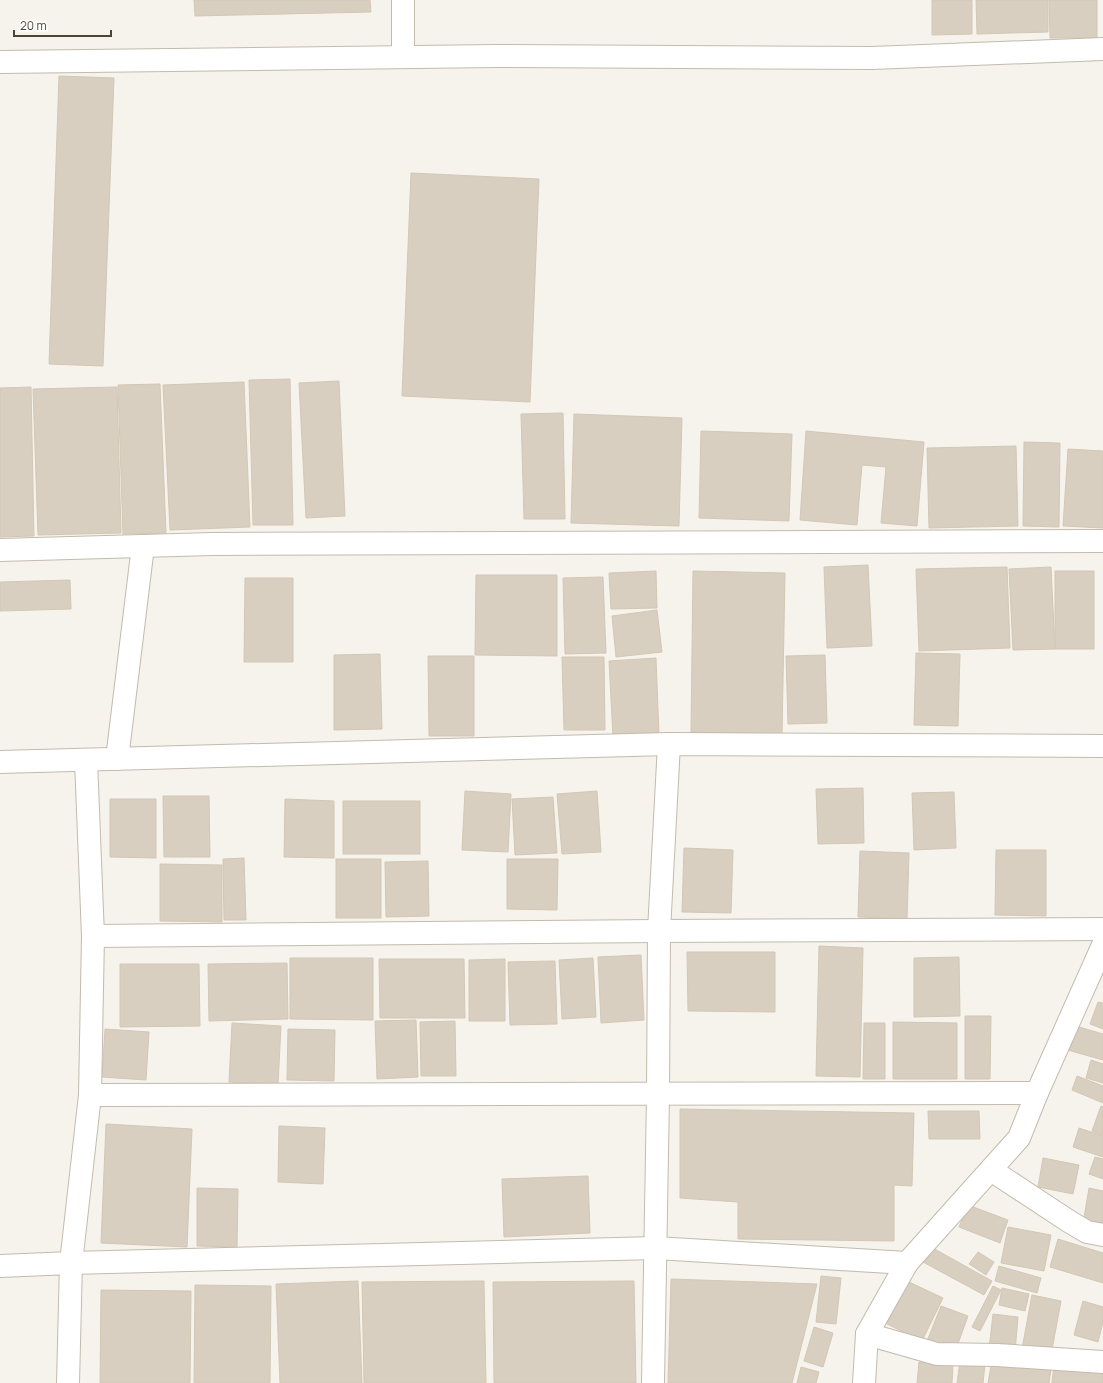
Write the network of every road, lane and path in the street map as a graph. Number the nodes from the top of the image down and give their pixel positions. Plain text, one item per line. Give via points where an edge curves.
1 (403, 0) edge
2 (1103, 49) edge
3 (403, 57) junction
4 (0, 62) edge
5 (1103, 540) edge
6 (143, 546) junction
7 (0, 550) edge
8 (669, 744) junction
9 (1103, 746) edge
10 (86, 760) junction
11 (117, 760) junction
12 (0, 762) edge
13 (1103, 929) edge
14 (659, 930) junction
15 (93, 936) junction
16 (1103, 945) edge
17 (1037, 1093) junction
18 (90, 1095) junction
19 (658, 1095) junction
20 (991, 1170) junction
21 (1103, 1235) edge
22 (656, 1248) junction
23 (71, 1263) junction
24 (907, 1263) junction
25 (0, 1266) edge
26 (867, 1334) junction
27 (1103, 1362) edge
28 (68, 1383) edge
29 (653, 1383) edge
30 (864, 1383) edge

1 - 3 street
2 - 3 street via 872,58
3 - 4 street
5 - 6 street
6 - 7 street
6 - 11 street
8 - 9 street
8 - 11 street
8 - 14 street
10 - 11 street
10 - 12 street
10 - 15 street
13 - 14 street
14 - 15 street
14 - 19 street
15 - 18 street
16 - 17 street
17 - 19 street
17 - 20 street via 1019,1138
18 - 19 street
18 - 23 street
19 - 22 street
20 - 21 street via 1087,1232
20 - 24 street
22 - 23 street
22 - 24 street
22 - 29 street
23 - 25 street
23 - 28 street
24 - 26 street
26 - 27 street via 937,1354
26 - 30 street

